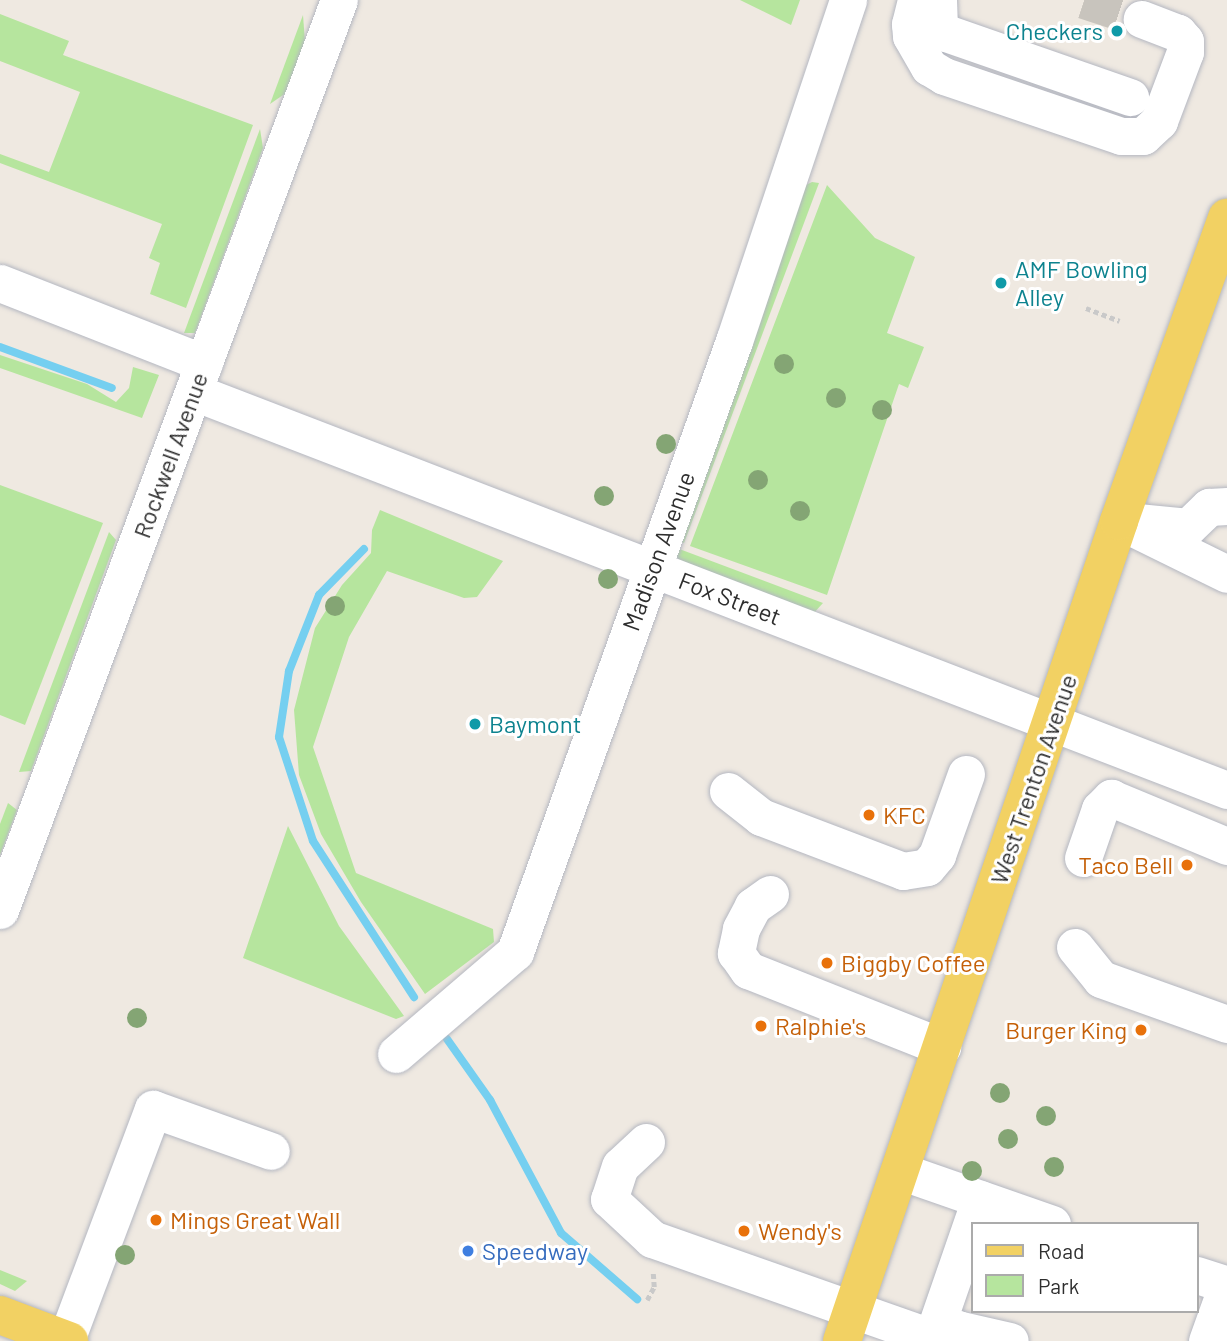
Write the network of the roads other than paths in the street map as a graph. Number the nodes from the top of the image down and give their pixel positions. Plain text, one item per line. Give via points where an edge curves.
1 (339, 0) edge
2 (848, 0) edge
3 (916, 0) edge
4 (938, 0) edge
5 (1142, 19) tunnel mouth
6 (1130, 97) dead end
7 (1227, 218) edge
8 (0, 283) edge
9 (199, 377) junction
10 (1227, 506) edge
11 (1119, 521) junction
12 (652, 568) junction
13 (1227, 575) edge
14 (1053, 722) junction
15 (966, 774) dead end
16 (1227, 790) edge
17 (728, 791) dead end
18 (1227, 846) edge
19 (1083, 858) dead end
20 (770, 894) dead end
21 (0, 910) edge
22 (1075, 947) dead end
23 (1227, 1024) edge
24 (942, 1047) junction
25 (396, 1054) dead end
26 (646, 1142) dead end
27 (271, 1151) dead end
28 (900, 1171) junction
29 (980, 1199) junction
30 (1039, 1221) edge
31 (973, 1222) edge
32 (972, 1225) edge
33 (1199, 1276) edge
34 (1227, 1285) edge
35 (1194, 1313) edge
36 (0, 1315) edge
37 (847, 1326) edge
38 (68, 1340) edge
39 (936, 1340) edge
40 (1010, 1341) edge
41 (1188, 1341) edge
42 (1207, 1341) edge

1 - 9 street, Rockwell Avenue
2 - 12 street, Madison Avenue
3 - 5 street via 911,36 929,67 1121,136 1143,135 1159,121 1185,52 1185,41 1178,33
4 - 6 street via 939,26 946,33
7 - 11 main road, West Trenton Avenue
8 - 9 street, Fox Street
9 - 12 street, Fox Street
9 - 21 street, Rockwell Avenue
10 - 11 street via 1209,507 1188,527
11 - 13 street
11 - 14 main road, West Trenton Avenue
12 - 14 street, Fox Street
12 - 25 street, Madison Avenue via 515,952
14 - 16 street, Fox Street
14 - 24 main road, West Trenton Avenue
15 - 17 street via 937,855 927,866 903,871 761,817
18 - 19 street via 1111,798 1100,809
20 - 24 street via 753,906 741,929 736,953 748,970
22 - 23 street via 1101,979
24 - 28 main road, West Trenton Avenue
26 - 37 street via 620,1166 609,1199 652,1239
27 - 38 street via 153,1109
28 - 29 street
28 - 37 main road, West Trenton Avenue
29 - 30 street
29 - 31 street
32 - 39 street
33 - 34 street
34 - 42 street
35 - 41 street
36 - 38 main road
37 - 39 street
39 - 40 street via 957,1329

